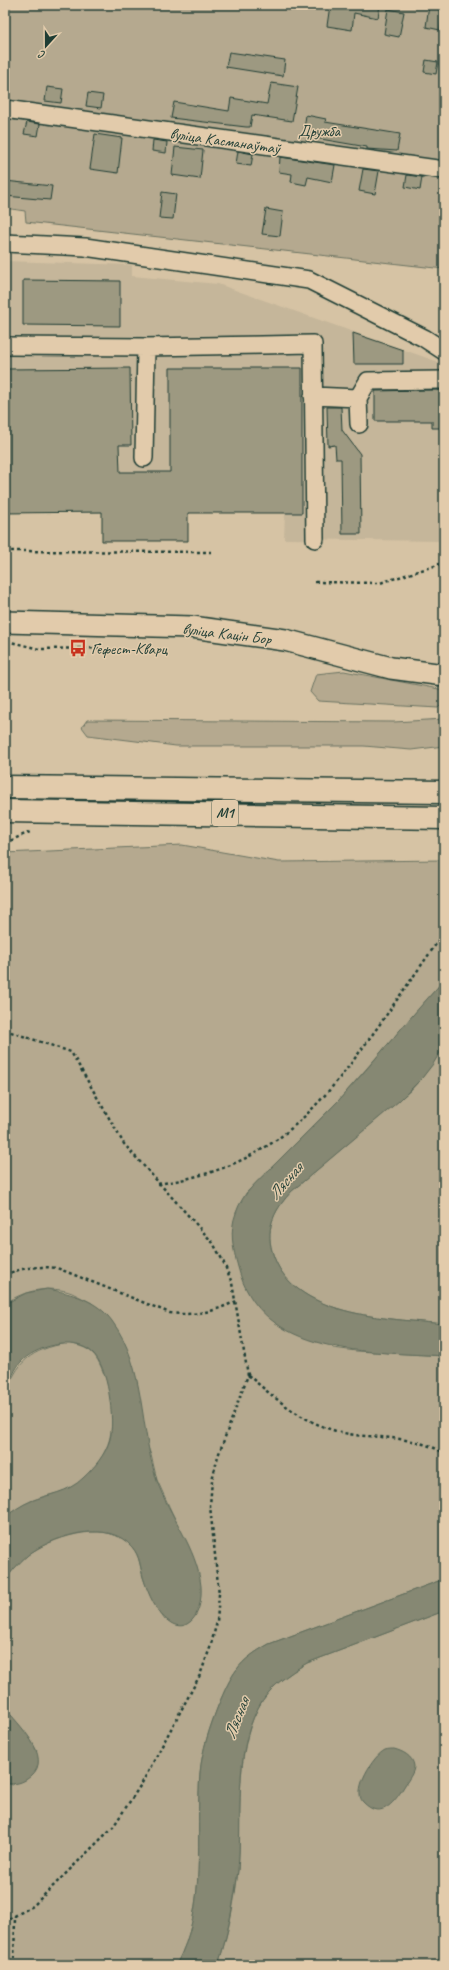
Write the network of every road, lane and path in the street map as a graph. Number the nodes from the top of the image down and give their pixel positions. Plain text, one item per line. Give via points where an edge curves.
1 (5, 109) edge
2 (444, 170) edge
3 (5, 243) edge
4 (5, 346) edge
5 (146, 346) junction
6 (444, 351) edge
7 (442, 380) dead end
8 (313, 396) junction
9 (358, 398) junction
10 (359, 424) dead end
11 (144, 458) dead end
12 (315, 539) dead end
13 (5, 551) edge
14 (210, 552) dead end
15 (444, 563) edge
16 (315, 582) dead end
17 (6, 632) edge
18 (101, 648) dead end
19 (444, 676) edge
20 (5, 787) edge
21 (444, 792) edge
22 (5, 812) edge
23 (444, 818) edge
24 (444, 932) edge
25 (5, 1030) edge
26 (158, 1184) junction
27 (5, 1275) edge
28 (236, 1301) junction
29 (248, 1375) junction
30 (444, 1453) edge
31 (15, 1916) junction
32 (5, 1921) edge
33 (14, 1965) edge

1 - 2 lane, вуліца Касманаўтаў
3 - 6 lane via 85,247 309,280 424,338
4 - 5 lane
5 - 8 lane via 313,344
5 - 11 lane
7 - 9 lane via 368,381
8 - 9 lane
8 - 12 lane
9 - 10 lane
13 - 14 path
15 - 16 path via 380,583
17 - 18 path via 39,648
17 - 19 main road, вуліца Кацін Бор via 192,627 285,640 391,668
20 - 21 highway, М1
22 - 23 highway, М1
24 - 26 path via 350,1066 300,1120 279,1138 236,1163 194,1178
25 - 26 path via 71,1052 124,1144
26 - 28 path via 213,1243 232,1283
27 - 28 path via 26,1268 57,1268 154,1308 176,1314 203,1314 219,1310
28 - 29 path
29 - 30 path via 278,1402 315,1424 354,1435 400,1438
29 - 31 path via 218,1456 212,1480 210,1506 219,1594 217,1622 200,1675 142,1784 112,1827 52,1889 33,1906
31 - 32 path
31 - 33 path

